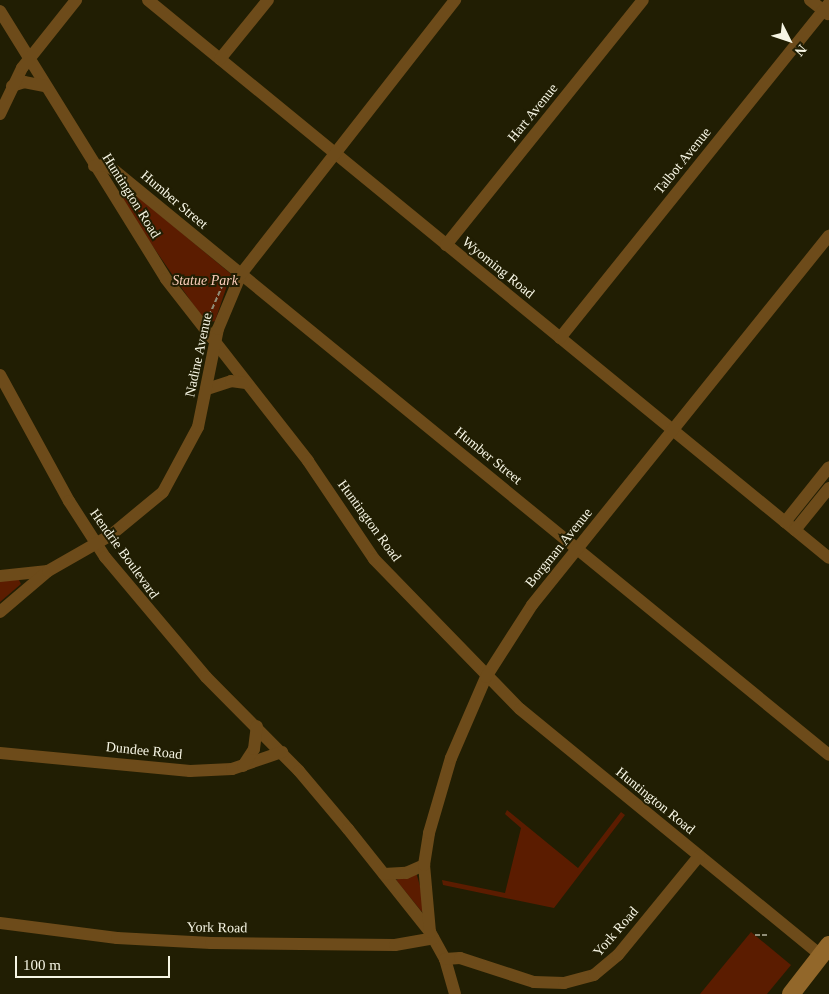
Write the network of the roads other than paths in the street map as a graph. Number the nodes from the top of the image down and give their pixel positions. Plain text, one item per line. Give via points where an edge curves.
1 (76, 0) edge
2 (148, 0) edge
3 (268, 0) edge
4 (455, 0) edge
5 (643, 0) edge
6 (810, 0) edge
7 (827, 9) edge
8 (0, 11) edge
9 (29, 57) junction
10 (220, 59) junction
11 (12, 86) junction
12 (45, 86) junction
13 (0, 114) edge
14 (333, 152) junction
15 (94, 166) junction
16 (127, 181) junction
17 (110, 192) junction
18 (829, 236) edge
19 (446, 245) junction
20 (235, 272) junction
21 (560, 338) junction
22 (217, 343) junction
23 (0, 375) edge
24 (246, 383) junction
25 (208, 390) junction
26 (673, 430) junction
27 (829, 467) edge
28 (829, 488) edge
29 (785, 522) junction
30 (795, 530) junction
31 (95, 544) junction
32 (577, 548) junction
33 (829, 558) edge
34 (48, 571) junction
35 (0, 576) edge
36 (0, 612) edge
37 (486, 677) junction
38 (257, 726) junction
39 (282, 752) junction
40 (0, 753) edge
41 (829, 755) edge
42 (243, 766) junction
43 (699, 856) junction
44 (424, 865) junction
45 (384, 874) junction
46 (0, 923) edge
47 (431, 935) junction
48 (825, 950) edge
49 (445, 959) junction
50 (455, 994) edge
51 (791, 994) edge

1 - 9 street
2 - 10 street, Wyoming Road
3 - 10 street
4 - 14 street, Nadine Avenue
5 - 19 street, Hart Avenue
6 - 7 street
7 - 21 street, Talbot Avenue
8 - 9 street, Huntington Road
9 - 11 street
9 - 12 street, Huntington Road
10 - 14 street, Wyoming Road
11 - 12 street via 24,82
11 - 13 street
12 - 15 street, Huntington Road
14 - 19 street, Wyoming Road
14 - 20 street, Nadine Avenue
15 - 16 street, Humber Street via 106,165
15 - 17 street, Huntington Road
16 - 17 street, Humber Street
16 - 20 street, Humber Street
17 - 22 street, Huntington Road via 166,279
18 - 26 street, Borgman Avenue
19 - 21 street, Wyoming Road
20 - 22 street, Nadine Avenue
20 - 32 street, Humber Street
21 - 26 street, Wyoming Road
22 - 24 street, Huntington Road
22 - 25 street, Nadine Avenue
23 - 31 street, Hendrie Boulevard
24 - 25 street via 220,383
24 - 37 street, Huntington Road via 308,461 374,559
25 - 31 street, Nadine Avenue via 198,427 163,492 133,519
26 - 29 street, Wyoming Road
26 - 32 street, Borgman Avenue
27 - 29 street
28 - 30 street
29 - 30 street, Wyoming Road
30 - 33 street, Wyoming Road
31 - 34 street, Nadine Avenue
31 - 38 street, Hendrie Boulevard via 140,604
32 - 37 street, Borgman Avenue via 532,605
32 - 41 street, Humber Street
34 - 35 street
34 - 36 street, Nadine Avenue
37 - 43 street, Huntington Road
37 - 44 street, Borgman Avenue via 438,795
38 - 39 street, Hendrie Boulevard
38 - 42 street via 254,749
39 - 42 street, Dundee Road
39 - 45 street, Hendrie Boulevard
40 - 42 street, Dundee Road via 190,771
43 - 48 street, Huntington Road
43 - 49 street, York Road via 618,955 594,975 564,983 540,982 460,958
44 - 45 street via 406,873
44 - 47 street, Borgman Avenue
45 - 47 street, Hendrie Boulevard
46 - 47 street, York Road via 193,942 395,945
47 - 49 street, Hendrie Boulevard
48 - 51 main road
49 - 50 street, Hendrie Boulevard

